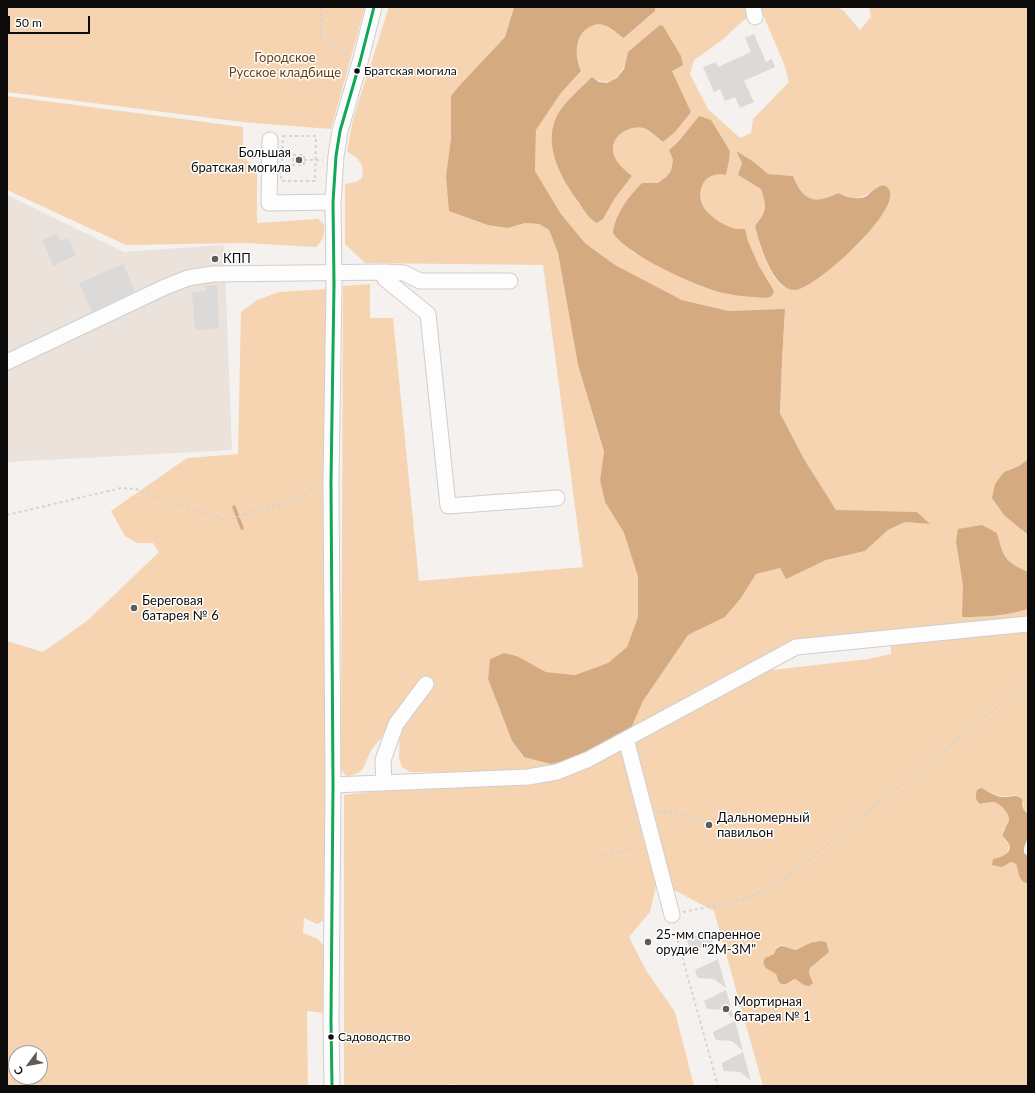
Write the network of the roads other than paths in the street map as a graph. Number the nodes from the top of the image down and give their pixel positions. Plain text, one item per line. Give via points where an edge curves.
1 (374, 7) edge
2 (270, 140) dead end
3 (334, 202) junction
4 (334, 272) junction
5 (385, 272) junction
6 (510, 281) dead end
7 (7, 362) edge
8 (557, 498) dead end
9 (1028, 624) edge
10 (426, 684) dead end
11 (626, 739) junction
12 (384, 783) junction
13 (333, 785) junction
14 (672, 915) road end
15 (332, 1086) edge

1 - 3 street via 340,131
2 - 3 street via 269,203
3 - 4 street
4 - 5 street
4 - 7 street via 213,274 188,278
4 - 13 street via 331,482
5 - 6 street via 404,273 420,281
5 - 8 street via 385,278 428,314 448,506
9 - 11 street via 796,647
10 - 12 street via 396,724 383,760
11 - 12 street via 589,759 557,772 528,777
11 - 14 street
12 - 13 street
13 - 15 street

